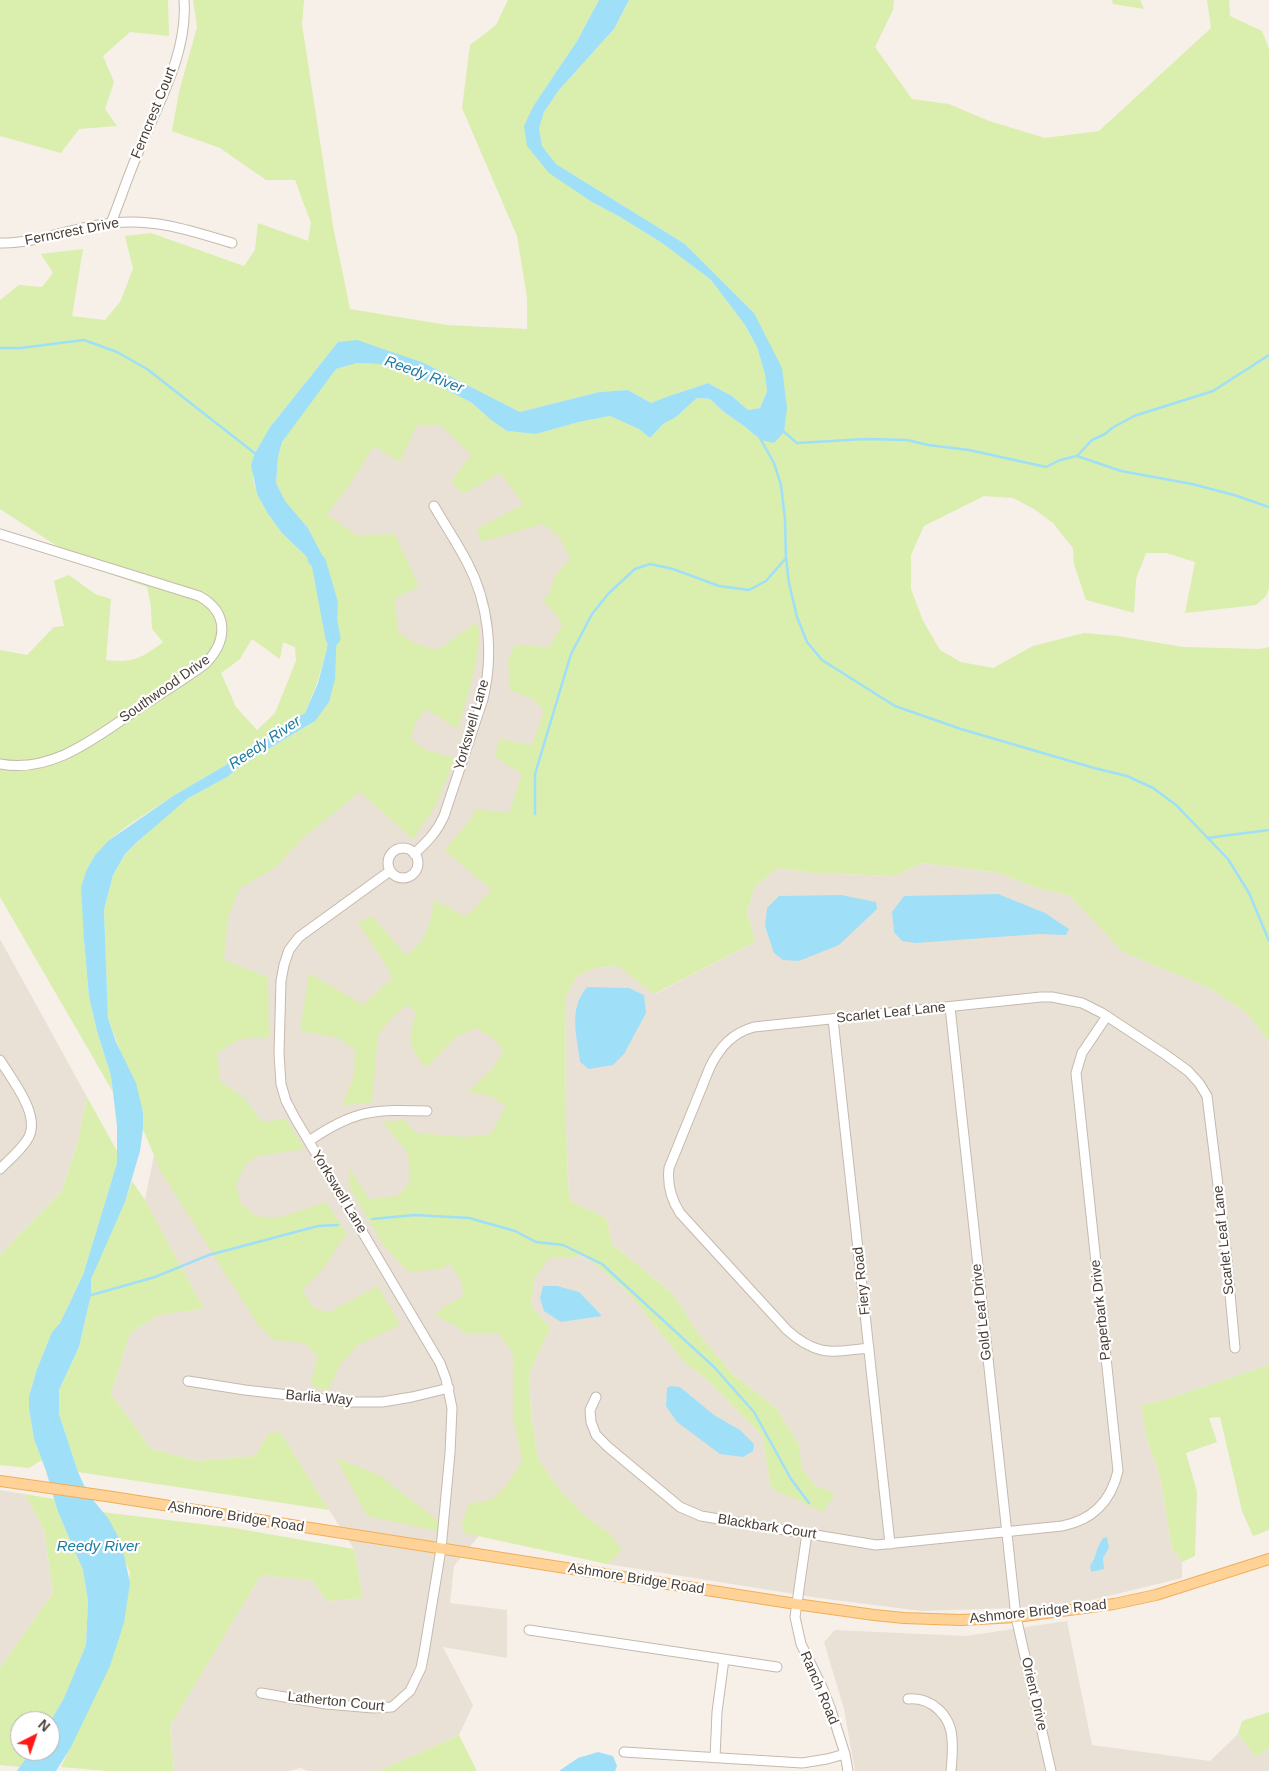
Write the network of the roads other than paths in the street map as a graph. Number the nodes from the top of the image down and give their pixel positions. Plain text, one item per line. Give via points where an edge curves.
1 (184, 0) edge
2 (111, 223) junction
3 (232, 242) dead end
4 (0, 243) edge
5 (434, 506) dead end
6 (0, 534) edge
7 (0, 764) edge
8 (414, 854) junction
9 (390, 871) junction
10 (950, 1007) junction
11 (1107, 1016) junction
12 (833, 1019) junction
13 (0, 1060) edge
14 (427, 1111) dead end
15 (309, 1141) junction
16 (0, 1169) edge
17 (869, 1348) junction
18 (1236, 1348) dead end
19 (188, 1381) dead end
20 (449, 1388) junction
21 (596, 1397) dead end
22 (0, 1481) edge
23 (1006, 1531) junction
24 (807, 1533) junction
25 (890, 1544) junction
26 (440, 1549) junction
27 (1269, 1559) edge
28 (796, 1604) junction
29 (1016, 1616) junction
30 (529, 1630) dead end
31 (724, 1659) junction
32 (776, 1668) dead end
33 (261, 1693) dead end
34 (908, 1699) dead end
35 (624, 1752) dead end
36 (845, 1754) junction
37 (715, 1758) junction
38 (848, 1771) edge
39 (951, 1771) edge
40 (1051, 1771) edge

1 - 2 street, Ferncrest Court via 184,28 177,56
2 - 3 street, Ferncrest Drive via 154,222
2 - 4 street, Ferncrest Drive via 20,242
5 - 8 street, Yorkswell Lane via 477,584 488,637 488,664 483,699 444,816 429,840
6 - 7 street, Southwood Drive via 199,596 215,609 222,634 218,648 205,664 78,748 54,760 34,765 13,767
8 - 9 street via 402,848 393,852 388,860
8 - 9 street via 417,864 410,876 401,878
9 - 15 street, Yorkswell Lane via 299,937 284,964 281,981 281,1084 286,1101
10 - 11 street, Scarlet Leaf Lane via 1052,997 1082,1003
10 - 12 street, Scarlet Leaf Lane
10 - 23 street, Gold Leaf Drive
11 - 18 street, Scarlet Leaf Lane via 1188,1071 1207,1096
11 - 23 street, Paperbark Drive via 1082,1053 1076,1082 1118,1471 1103,1505 1080,1522
12 - 17 street, Fiery Road
12 - 17 street, Scarlet Leaf Lane via 754,1027 738,1033 722,1046 673,1155 669,1186 680,1213 797,1339 821,1351
13 - 16 street via 24,1099 31,1114 32,1127 26,1142
14 - 15 street via 365,1113 337,1123
15 - 20 street, Yorkswell Lane via 440,1364
17 - 25 street, Fiery Road
19 - 20 street, Barlia Way via 350,1402 382,1402
20 - 26 street, Yorkswell Lane via 452,1408 450,1453
21 - 24 street, Blackbark Court via 590,1410 596,1435 680,1507 701,1516
22 - 26 main road, Ashmore Bridge Road
23 - 25 street, Blackbark Court
23 - 29 street, Gold Leaf Drive
24 - 25 street, Blackbark Court via 876,1545
24 - 28 street, Ranch Road
26 - 28 main road, Ashmore Bridge Road
26 - 33 street, Latherton Court via 421,1668 410,1691 392,1707 326,1704
27 - 29 main road, Ashmore Bridge Road via 1156,1595 1114,1604
28 - 29 main road, Ashmore Bridge Road via 904,1618 961,1620
28 - 36 street, Ranch Road via 800,1644 822,1687
29 - 40 street, Orient Drive
30 - 31 street
31 - 32 street
31 - 37 street
34 - 39 street via 927,1701 946,1718 952,1739
35 - 37 street
36 - 37 street via 802,1763
36 - 38 street, Ranch Road

